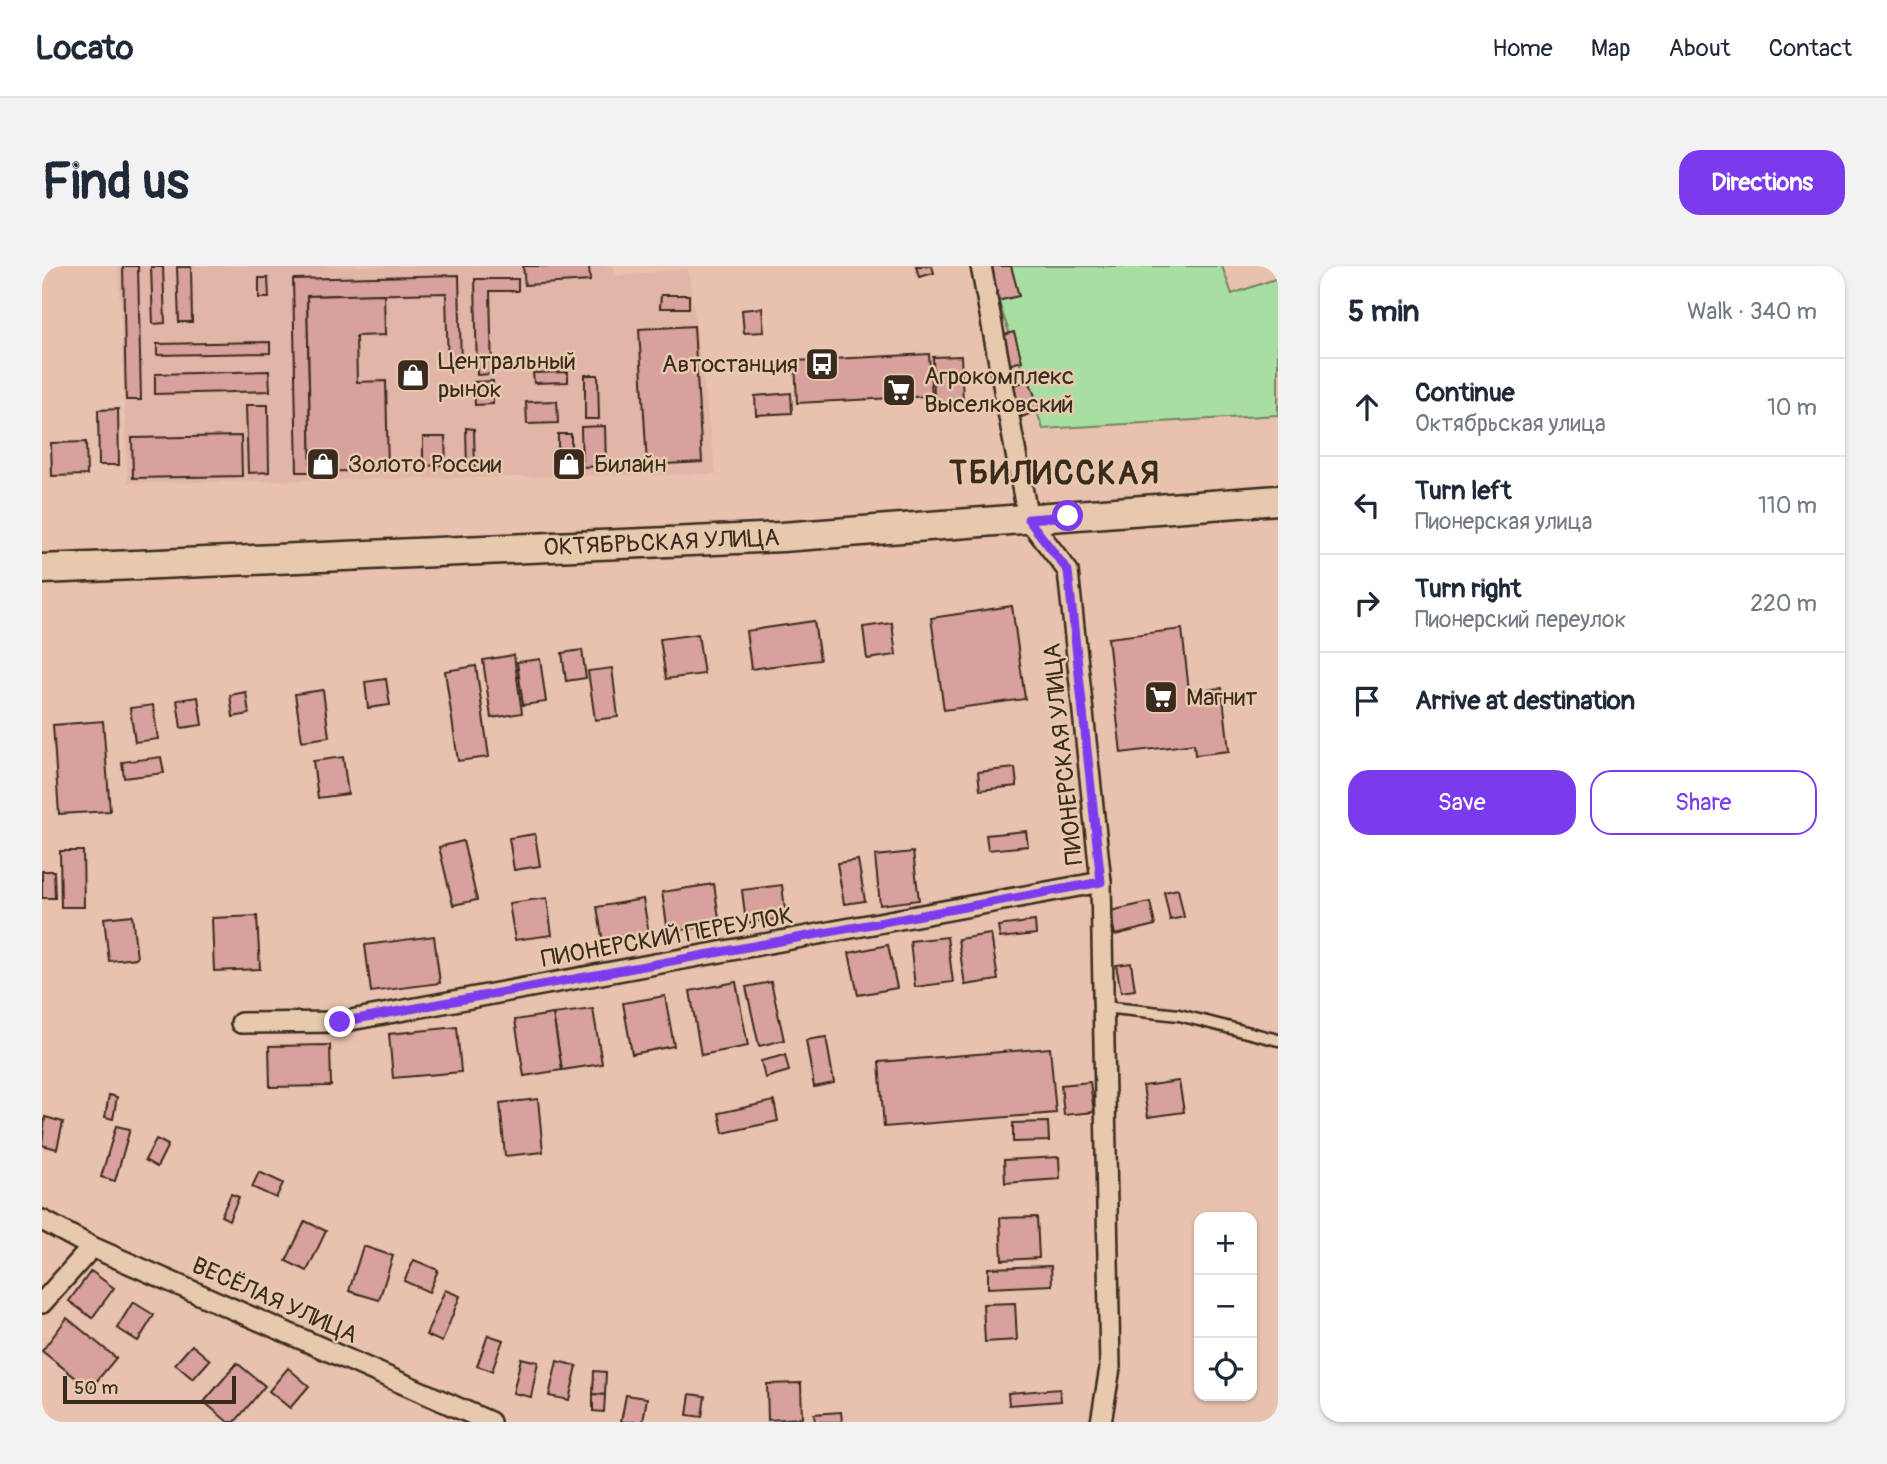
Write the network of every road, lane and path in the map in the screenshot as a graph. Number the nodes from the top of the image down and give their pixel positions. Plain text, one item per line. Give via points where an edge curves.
1 (981, 266) edge
2 (1278, 500) edge
3 (1028, 519) junction
4 (42, 569) edge
5 (1101, 882) junction
6 (1103, 1007) junction
7 (241, 1023) dead end
8 (1278, 1040) edge
9 (42, 1220) edge
10 (92, 1247) junction
11 (42, 1303) edge
12 (490, 1422) edge
13 (1101, 1422) edge

1 - 3 street, ПИОНЕРСКАЯ УЛИЦА
2 - 3 main road, ОКТЯБРЬСКАЯ УЛИЦА
3 - 4 main road, ОКТЯБРЬСКАЯ УЛИЦА via 782,537
3 - 5 street, ПИОНЕРСКАЯ УЛИЦА via 1068,571
5 - 6 street, ПИОНЕРСКАЯ УЛИЦА
5 - 7 street, ПИОНЕРСКИЙ ПЕРЕУЛОК via 340,1022
6 - 8 lane via 1179,1015
6 - 13 street, ПИОНЕРСКАЯ УЛИЦА via 1110,1368
9 - 10 street, ВЕСЁЛАЯ УЛИЦА
10 - 11 street
10 - 12 street, ВЕСЁЛАЯ УЛИЦА

